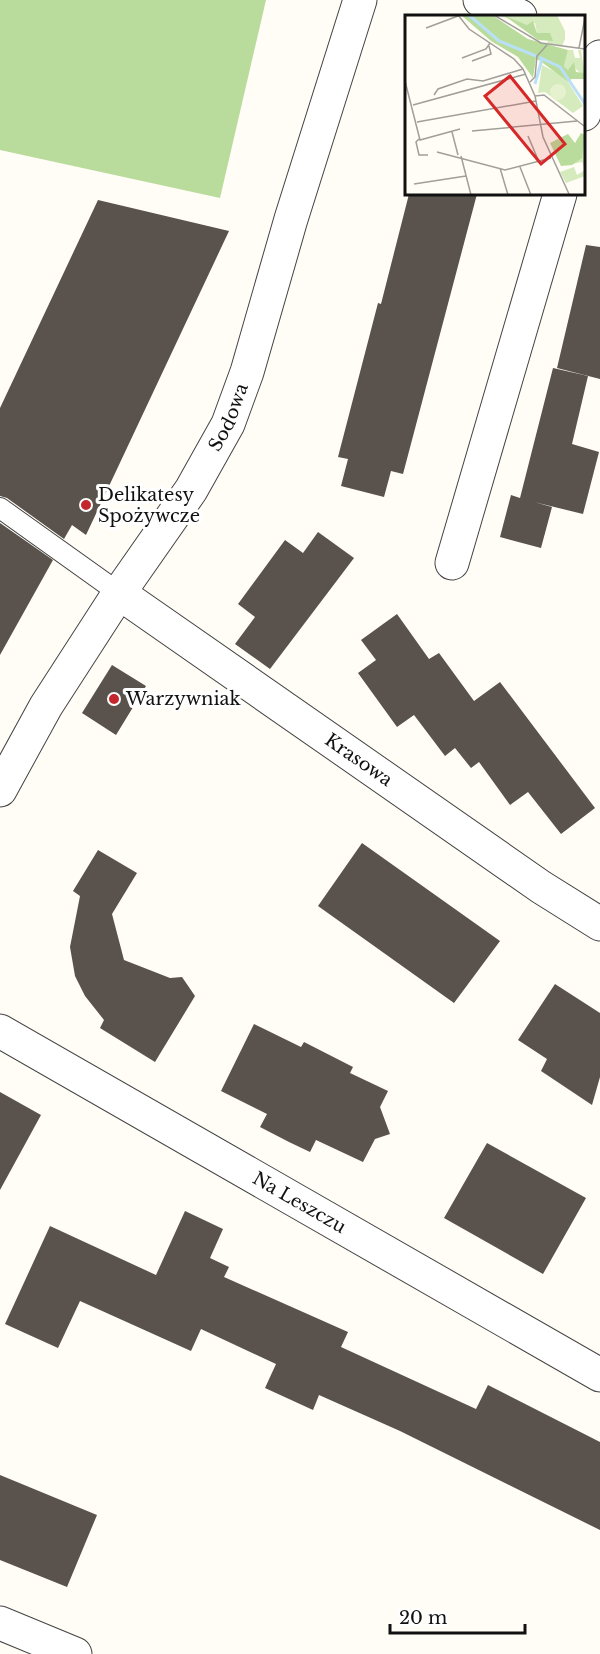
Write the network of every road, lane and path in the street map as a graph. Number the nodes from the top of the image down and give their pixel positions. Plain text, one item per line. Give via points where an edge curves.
1 (360, 0) edge
2 (480, 0) edge
3 (518, 15) edge
4 (585, 42) edge
5 (600, 49) edge
6 (600, 57) edge
7 (585, 110) edge
8 (560, 195) edge
9 (0, 508) edge
10 (453, 563) dead end
11 (119, 593) junction
12 (0, 790) edge
13 (600, 924) edge
14 (0, 1031) edge
15 (600, 1375) edge
16 (0, 1623) edge
17 (75, 1654) edge

1 - 11 street, Sodowa via 228,424 191,490
2 - 3 street
4 - 5 street
6 - 7 street
8 - 10 street
9 - 11 lane
11 - 12 street, Sodowa via 46,706
11 - 13 street, Krasowa
14 - 15 street, Na Leszczu
16 - 17 street

